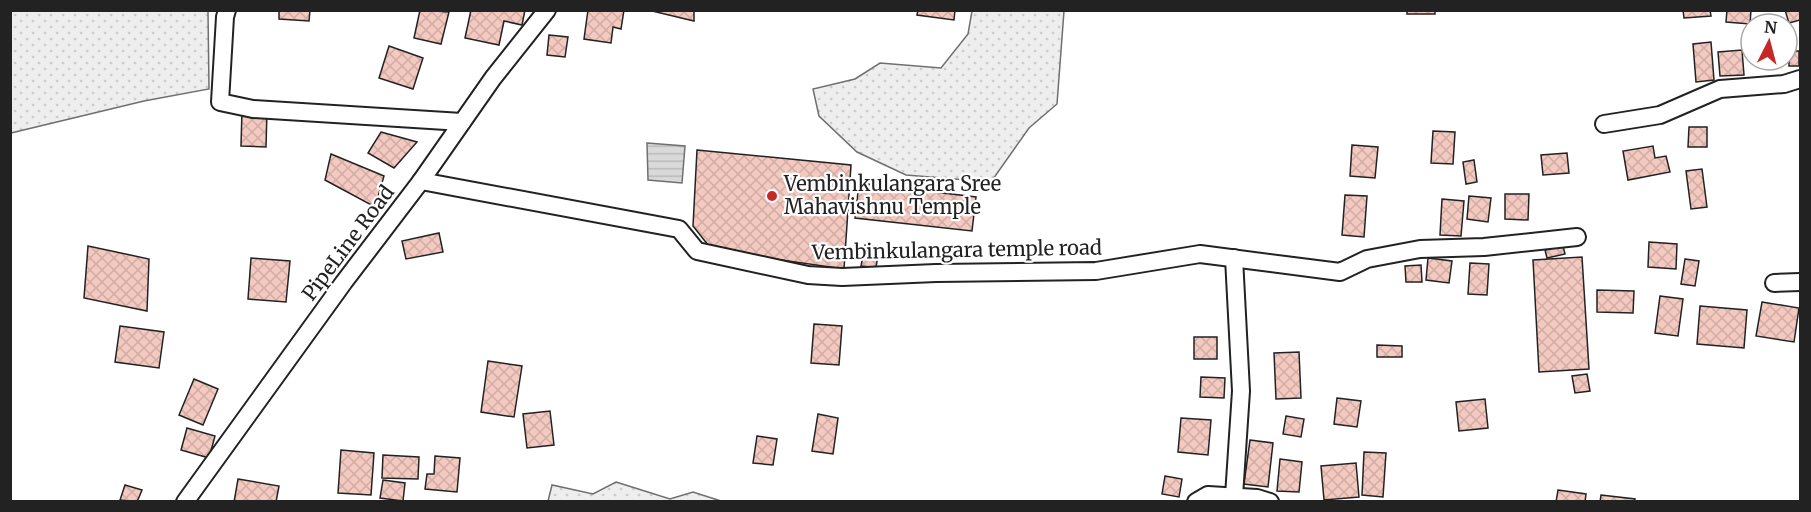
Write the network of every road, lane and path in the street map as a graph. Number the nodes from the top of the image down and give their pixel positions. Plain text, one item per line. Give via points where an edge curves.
1 (227, 10) edge
2 (547, 10) edge
3 (1800, 79) edge
4 (462, 122) junction
5 (1604, 124) dead end
6 (421, 181) junction
7 (1577, 237) dead end
8 (1234, 258) junction
9 (1800, 282) edge
10 (1774, 283) dead end
11 (1234, 496) junction
12 (185, 501) edge
13 (1196, 501) edge
14 (1270, 501) edge

1 - 4 street via 220,102 253,109
2 - 4 street, PipeLine Road
3 - 5 street via 1720,89 1660,115
4 - 6 street, PipeLine Road
6 - 8 street, Vembinkulangara temple road via 679,229 697,251 808,275 1096,271 1200,254
6 - 12 street, PipeLine Road
7 - 8 street, Vembinkulangara temple road via 1420,249 1367,259 1340,272
8 - 11 street via 1241,390
9 - 10 street
11 - 13 street via 1208,495
11 - 14 street

